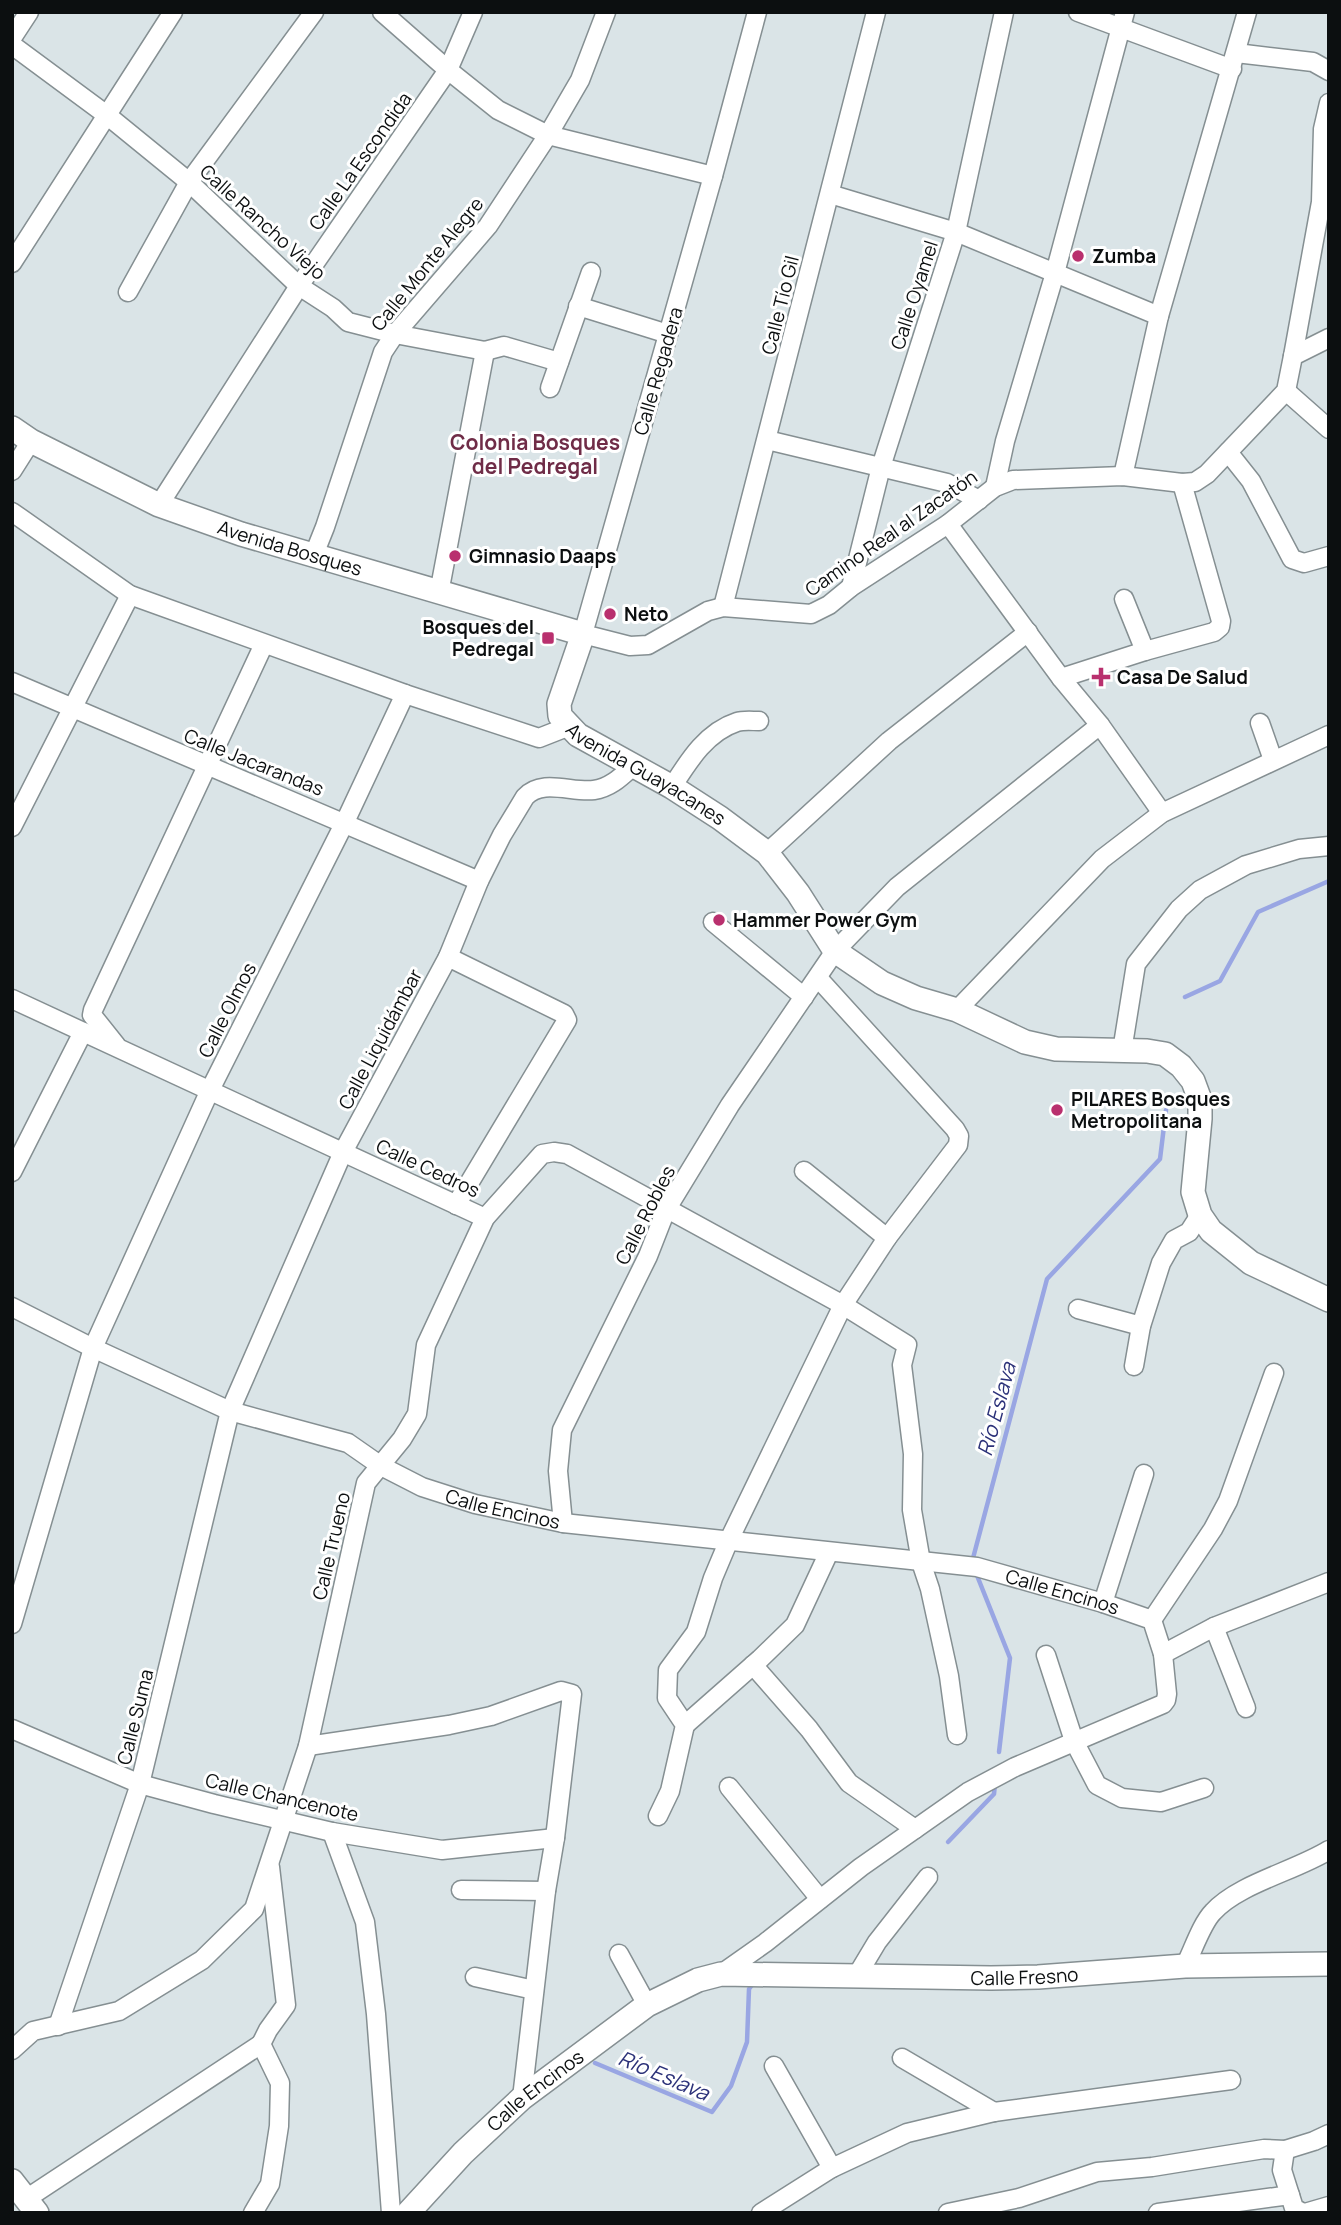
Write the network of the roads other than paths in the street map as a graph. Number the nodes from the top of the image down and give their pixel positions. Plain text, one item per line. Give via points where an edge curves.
1 (29, 12) edge
2 (173, 12) edge
3 (314, 12) edge
4 (382, 12) edge
5 (474, 12) edge
6 (606, 12) edge
7 (757, 12) edge
8 (876, 12) edge
9 (1004, 12) edge
10 (1078, 12) edge
11 (1247, 12) edge
12 (1123, 21) edge
13 (12, 38) edge
14 (12, 44) edge
15 (1234, 61) junction
16 (448, 70) junction
17 (1329, 71) edge
18 (1329, 103) edge
19 (108, 116) junction
20 (548, 135) junction
21 (713, 176) junction
22 (189, 182) junction
23 (830, 194) junction
24 (956, 232) junction
25 (12, 263) edge
26 (591, 272) dead end
27 (1055, 274) junction
28 (299, 286) junction
29 (128, 292) dead end
30 (578, 306) junction
31 (1159, 316) junction
32 (395, 334) junction
33 (668, 334) junction
34 (1329, 338) edge
35 (485, 351) junction
36 (1293, 356) junction
37 (559, 362) junction
38 (550, 388) dead end
39 (1286, 391) junction
40 (12, 428) edge
41 (1329, 429) edge
42 (767, 440) junction
43 (31, 442) junction
44 (1228, 452) junction
45 (881, 467) junction
46 (12, 471) edge
47 (1123, 477) junction
48 (1182, 483) junction
49 (995, 487) junction
50 (979, 500) junction
51 (159, 505) junction
52 (12, 512) edge
53 (948, 524) junction
54 (1329, 556) edge
55 (313, 557) junction
56 (851, 587) junction
57 (439, 593) junction
58 (130, 595) junction
59 (1124, 600) dead end
60 (723, 607) junction
61 (1028, 632) junction
62 (583, 634) junction
63 (264, 644) junction
64 (1145, 651) junction
65 (1061, 678) junction
66 (12, 682) edge
67 (405, 694) junction
68 (74, 709) junction
69 (759, 721) dead end
70 (1260, 723) dead end
71 (1100, 725) junction
72 (567, 727) junction
73 (1329, 736) edge
74 (1273, 760) junction
75 (206, 765) junction
76 (632, 767) junction
77 (672, 787) junction
78 (1163, 813) junction
79 (345, 822) junction
80 (12, 827) edge
81 (1329, 846) edge
82 (767, 853) junction
83 (479, 881) junction
84 (713, 922) dead end
85 (835, 951) junction
86 (448, 957) junction
87 (818, 978) junction
88 (804, 998) junction
89 (12, 999) edge
90 (957, 1010) junction
91 (83, 1032) junction
92 (119, 1048) junction
93 (1122, 1051) junction
94 (210, 1090) junction
95 (343, 1152) junction
96 (804, 1171) dead end
97 (12, 1172) edge
98 (456, 1205) junction
99 (666, 1210) junction
100 (1200, 1215) junction
101 (485, 1218) junction
102 (887, 1238) junction
103 (1329, 1300) edge
104 (843, 1305) junction
105 (12, 1307) edge
106 (1078, 1309) dead end
107 (1141, 1326) junction
108 (93, 1348) junction
109 (1134, 1366) dead end
110 (1274, 1373) dead end
111 (230, 1411) junction
112 (381, 1466) junction
113 (1144, 1474) dead end
114 (563, 1523) junction
115 (729, 1540) junction
116 (829, 1552) junction
117 (921, 1562) junction
118 (1329, 1582) edge
119 (1102, 1603) junction
120 (1152, 1620) junction
121 (12, 1624) edge
122 (1214, 1627) junction
123 (1163, 1654) junction
124 (1046, 1655) dead end
125 (753, 1665) junction
126 (1246, 1708) dead end
127 (685, 1725) junction
128 (12, 1729) edge
129 (957, 1735) dead end
130 (1074, 1741) junction
131 (308, 1746) junction
132 (140, 1784) junction
133 (729, 1787) dead end
134 (1203, 1787) dead end
135 (658, 1816) dead end
136 (282, 1821) junction
137 (915, 1829) junction
138 (332, 1832) junction
139 (555, 1838) junction
140 (1329, 1850) edge
141 (270, 1863) junction
142 (928, 1877) dead end
143 (461, 1890) dead end
144 (546, 1891) junction
145 (820, 1899) junction
146 (619, 1954) dead end
147 (1329, 1964) edge
148 (1185, 1966) junction
149 (721, 1973) junction
150 (856, 1976) junction
151 (475, 1977) dead end
152 (534, 1990) junction
153 (646, 2005) junction
154 (58, 2026) junction
155 (261, 2044) junction
156 (12, 2050) edge
157 (902, 2058) dead end
158 (774, 2066) dead end
159 (1231, 2080) dead end
160 (522, 2098) junction
161 (994, 2112) junction
162 (1329, 2134) edge
163 (1284, 2150) junction
164 (832, 2168) junction
165 (1290, 2195) junction
166 (25, 2198) edge
167 (1329, 2206) edge
168 (253, 2213) edge
169 (391, 2213) edge
170 (408, 2213) edge
171 (761, 2213) edge
172 (947, 2213) edge
173 (1158, 2213) edge
174 (1304, 2213) edge

1 - 13 street
2 - 19 street
3 - 22 street
4 - 16 street
5 - 16 street, Calle La Escondida
6 - 20 street, Calle Monte Alegre via 580,80
7 - 21 street, Calle Regadera
8 - 23 street, Calle Tío Gil
9 - 24 street, Calle Oyamel
10 - 12 street
11 - 15 street
12 - 15 street
12 - 27 street
14 - 19 street, Calle Rancho Viejo
15 - 17 street via 1313,62
15 - 31 street
16 - 20 street via 498,110
16 - 28 street, Calle La Escondida
18 - 36 street via 1323,129 1321,202
19 - 22 street, Calle Rancho Viejo
19 - 25 street
20 - 21 street
20 - 32 street, Calle Monte Alegre via 488,226
21 - 33 street, Calle Regadera
22 - 28 street, Calle Rancho Viejo
22 - 29 street
23 - 24 street
23 - 42 street, Calle Tío Gil
24 - 27 street
24 - 45 street, Calle Oyamel
26 - 30 street
27 - 31 street
27 - 49 street
28 - 32 street, Calle Rancho Viejo via 348,322
28 - 51 street, Calle La Escondida
30 - 33 street
30 - 37 street
31 - 47 street
32 - 35 street, Calle Rancho Viejo
32 - 55 street, Calle Monte Alegre via 383,352
33 - 62 street, Calle Regadera
34 - 36 street
35 - 37 street, Calle Rancho Viejo via 504,346
35 - 57 street
36 - 39 street
37 - 38 street
39 - 41 street
39 - 44 street
40 - 43 street, Avenida Bosques
42 - 45 street
42 - 60 street, Calle Tío Gil
43 - 46 street
43 - 51 street, Avenida Bosques
44 - 48 street via 1195,482
44 - 54 street via 1251,481 1292,559 1304,563
45 - 50 street via 947,483
45 - 56 street, Calle Oyamel
47 - 48 street, Camino Real al Zacatón
47 - 49 street, Camino Real al Zacatón via 1034,478
48 - 64 street via 1220,628
49 - 50 street, Camino Real al Zacatón
50 - 53 street, Camino Real al Zacatón
51 - 55 street, Avenida Bosques
52 - 58 street, Avenida Guayacanes
53 - 56 street, Camino Real al Zacatón
53 - 61 street
55 - 57 street, Avenida Bosques
56 - 60 street, Camino Real al Zacatón via 811,614
57 - 62 street, Avenida Bosques
58 - 63 street, Avenida Guayacanes
58 - 68 street
59 - 64 street
60 - 62 street, Camino Real al Zacatón via 648,645 630,646
61 - 65 street
61 - 82 street via 897,734
62 - 72 street, Calle Regadera via 559,704
63 - 67 street, Avenida Guayacanes
63 - 75 street
64 - 65 street
65 - 71 street
66 - 68 street, Calle Jacarandas
67 - 72 street, Avenida Guayacanes via 539,738
67 - 79 street, Calle Olmos
68 - 75 street, Calle Jacarandas
68 - 80 street
69 - 77 street via 738,722 713,735 688,760
70 - 74 street
71 - 78 street
71 - 85 street, Calle Robles via 897,887
72 - 76 street, Avenida Guayacanes
73 - 74 street
74 - 78 street
75 - 79 street, Calle Jacarandas
75 - 92 street via 93,1010 92,1015
76 - 77 street, Avenida Guayacanes
76 - 83 street, Calle Liquidámbar via 617,781 594,790 549,787 530,791
77 - 82 street, Avenida Guayacanes
78 - 90 street via 1102,859
79 - 83 street, Calle Jacarandas
79 - 94 street, Calle Olmos
81 - 93 street via 1300,849 1246,865 1200,890 1179,909 1136,964
82 - 85 street, Avenida Guayacanes
83 - 86 street, Calle Liquidámbar
84 - 88 street
85 - 87 street, Calle Robles
85 - 90 street, Avenida Guayacanes via 882,983
86 - 95 street, Calle Liquidámbar
86 - 98 street via 564,1014 567,1020
87 - 88 street, Calle Robles
87 - 102 street via 958,1136 958,1145
88 - 99 street, Calle Robles via 730,1105
89 - 91 street, Calle Cedros
90 - 93 street, Avenida Guayacanes via 1024,1042 1056,1049
91 - 92 street, Calle Cedros
91 - 97 street
92 - 94 street, Calle Cedros
93 - 100 street, Avenida Guayacanes via 1165,1054 1193,1081 1200,1100 1193,1192
94 - 95 street, Calle Cedros
94 - 108 street, Calle Olmos
95 - 98 street, Calle Cedros
95 - 111 street, Calle Liquidámbar
96 - 102 street
98 - 101 street, Calle Cedros
99 - 101 street, Calle Cedros via 567,1154 554,1152 542,1154
99 - 104 street, Calle Cedros
99 - 114 street, Calle Robles via 562,1430 558,1471
100 - 103 street via 1211,1231 1251,1263
100 - 107 street via 1192,1229 1171,1244
101 - 112 street, Calle Trueno via 426,1345 416,1414
102 - 104 street
104 - 115 street
104 - 117 street, Calle Cedros via 906,1345 902,1365 913,1454 912,1510
105 - 108 street, Calle Encinos
106 - 107 street
107 - 109 street
108 - 111 street, Calle Encinos
108 - 121 street, Calle Olmos
110 - 120 street via 1228,1502
111 - 112 street, Calle Encinos via 348,1443
111 - 132 street, Calle Suma
112 - 114 street, Calle Encinos via 422,1488
112 - 131 street, Calle Trueno via 366,1483 358,1511
113 - 119 street
114 - 115 street, Calle Encinos
115 - 116 street, Calle Encinos
115 - 127 street via 696,1632 668,1670 667,1698
116 - 117 street, Calle Encinos
116 - 125 street via 795,1625
117 - 119 street, Calle Encinos via 972,1566
117 - 129 street via 949,1676
118 - 122 street
119 - 120 street, Calle Encinos
120 - 123 street, Calle Encinos
122 - 123 street
122 - 126 street
123 - 130 street, Calle Encinos via 1167,1694 1163,1704
124 - 130 street
125 - 127 street
125 - 137 street via 810,1729 849,1783
127 - 135 street via 670,1791
128 - 132 street, Calle Chancenote
130 - 134 street via 1097,1785 1122,1798 1161,1801
130 - 137 street, Calle Encinos via 968,1792
131 - 136 street, Calle Trueno
131 - 139 street via 449,1725 491,1716 561,1691 572,1694
132 - 136 street, Calle Chancenote
132 - 154 street, Calle Suma
133 - 145 street
136 - 138 street, Calle Chancenote
136 - 141 street
137 - 145 street, Calle Encinos
138 - 139 street, Calle Chancenote via 442,1850
138 - 169 street via 365,1922
139 - 144 street
140 - 148 street via 1232,1896 1211,1913
141 - 154 street via 254,1909 202,1960 119,2011
141 - 155 street via 286,2005
142 - 150 street via 877,1941
143 - 144 street
144 - 152 street
145 - 149 street, Calle Encinos
146 - 153 street
147 - 148 street, Calle Fresno
148 - 150 street, Calle Fresno via 1038,1977
149 - 150 street, Calle Fresno
149 - 153 street, Calle Encinos
151 - 152 street
152 - 160 street
153 - 160 street, Calle Encinos
154 - 156 street via 33,2031
155 - 166 street
155 - 168 street via 280,2083 279,2126 270,2184
157 - 161 street
158 - 164 street
159 - 161 street
160 - 170 street, Calle Encinos via 463,2152
161 - 164 street via 908,2133
162 - 163 street
163 - 165 street via 1282,2170
163 - 172 street via 1097,2172 1019,2199
164 - 171 street
165 - 173 street
165 - 174 street via 1294,2208
167 - 174 street

